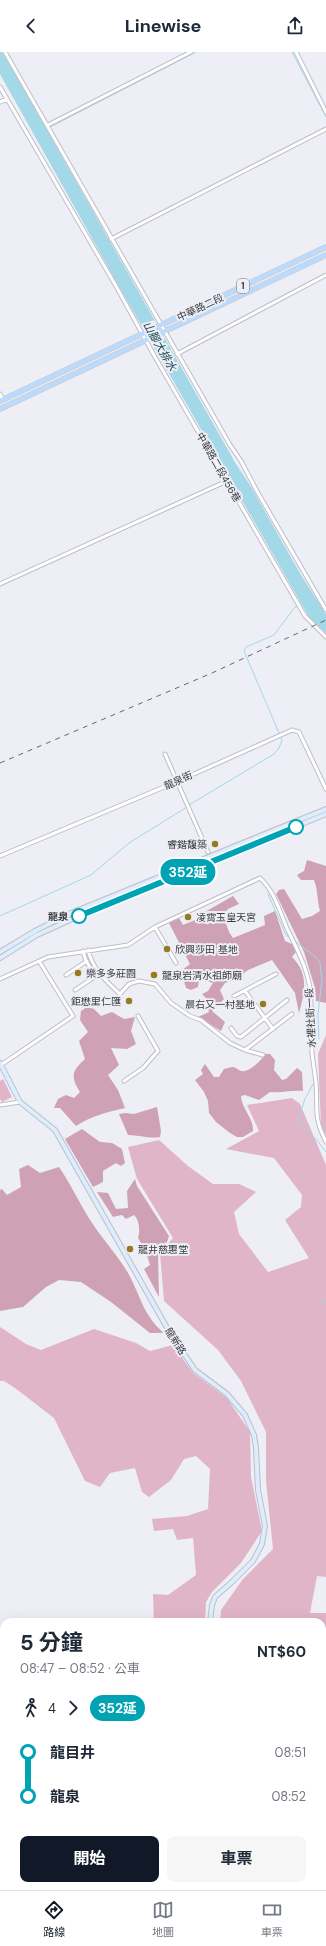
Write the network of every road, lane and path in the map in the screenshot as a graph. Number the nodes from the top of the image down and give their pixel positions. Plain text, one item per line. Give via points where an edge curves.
1 (5, 52) edge
2 (191, 52) edge
3 (296, 52) edge
4 (0, 87) edge
5 (7, 99) junction
6 (0, 102) edge
7 (326, 112) edge
8 (48, 125) junction
9 (326, 129) edge
10 (111, 239) junction
11 (326, 247) edge
12 (326, 255) edge
13 (326, 275) edge
14 (160, 325) junction
15 (164, 332) junction
16 (143, 333) junction
17 (146, 340) junction
18 (178, 354) junction
19 (0, 394) edge
20 (1, 400) edge
21 (0, 409) edge
22 (227, 481) junction
23 (0, 584) edge
24 (326, 610) edge
25 (326, 637) edge
26 (164, 754) dead end
27 (176, 782) junction
28 (326, 789) edge
29 (326, 809) edge
30 (326, 814) edge
31 (306, 819) junction
32 (276, 829) junction
33 (287, 833) junction
34 (255, 844) junction
35 (209, 855) junction
36 (0, 856) edge
37 (222, 857) junction
38 (192, 870) junction
39 (118, 893) junction
40 (120, 900) junction
41 (155, 927) junction
42 (38, 932) junction
43 (88, 950) junction
44 (83, 951) junction
45 (0, 952) edge
46 (0, 958) edge
47 (40, 961) junction
48 (87, 961) junction
49 (176, 963) dead end
50 (276, 974) dead end
51 (66, 975) dead end
52 (0, 979) edge
53 (75, 990) dead end
54 (245, 991) junction
55 (234, 996) dead end
56 (287, 1000) dead end
57 (292, 1014) dead end
58 (138, 1016) dead end
59 (264, 1017) junction
60 (231, 1028) dead end
61 (273, 1029) junction
62 (245, 1050) junction
63 (263, 1055) dead end
64 (0, 1064) edge
65 (124, 1081) dead end
66 (20, 1102) junction
67 (0, 1105) edge
68 (326, 1142) edge
69 (210, 1618) edge

1 - 8 street
2 - 8 street
3 - 7 street
4 - 5 street, 中華路二段456巷
5 - 6 street
5 - 16 street, 中華路二段456巷
8 - 10 street
9 - 10 street
10 - 14 street
11 - 14 main road, 中華路二段 / 1
12 - 15 main road, 中華路二段 / 1
13 - 18 street
14 - 15 street
14 - 16 main road, 1
15 - 17 main road, 1
15 - 18 street
16 - 17 street, 中華路二段456巷
16 - 20 main road, 1
17 - 21 main road, 1
17 - 22 street, 中華路二段456巷
18 - 24 street
19 - 20 street
22 - 23 street
22 - 25 street, 中華路二段456巷 via 309,621
26 - 27 street
27 - 28 street, 龍泉街 via 292,730 299,732
27 - 35 street
27 - 36 street, 龍泉街
29 - 31 street
30 - 33 street
31 - 32 street
31 - 33 street via 288,828
32 - 34 street via 276,833
32 - 35 street
33 - 34 street
34 - 37 street
35 - 38 street via 210,861
35 - 39 street
37 - 38 street
37 - 38 street via 189,876
38 - 40 street
39 - 40 street
39 - 42 street
40 - 42 street
41 - 43 street via 125,945
41 - 49 street
41 - 68 street, 水裡社街一段 via 260,878 268,885 298,952 310,988 316,1107 318,1126
42 - 45 street
42 - 46 street
43 - 44 street
43 - 62 street via 96,970 104,981 120,994 129,984 139,981 154,984 171,1003 201,1020 230,1043
44 - 47 street
44 - 48 street
47 - 52 street
47 - 64 street via 73,1016
48 - 51 street
48 - 53 street via 95,976
50 - 54 street
54 - 55 street
54 - 59 street
56 - 59 street
57 - 61 street
58 - 65 street via 158,1052
59 - 60 street via 241,1037
59 - 61 street
61 - 62 street
62 - 63 street
64 - 66 street, 龍新路
66 - 67 street
66 - 69 street, 龍新路 via 55,1130 170,1333 199,1375 227,1394 245,1416 254,1434 258,1490 264,1520 262,1544 253,1561 215,1597

